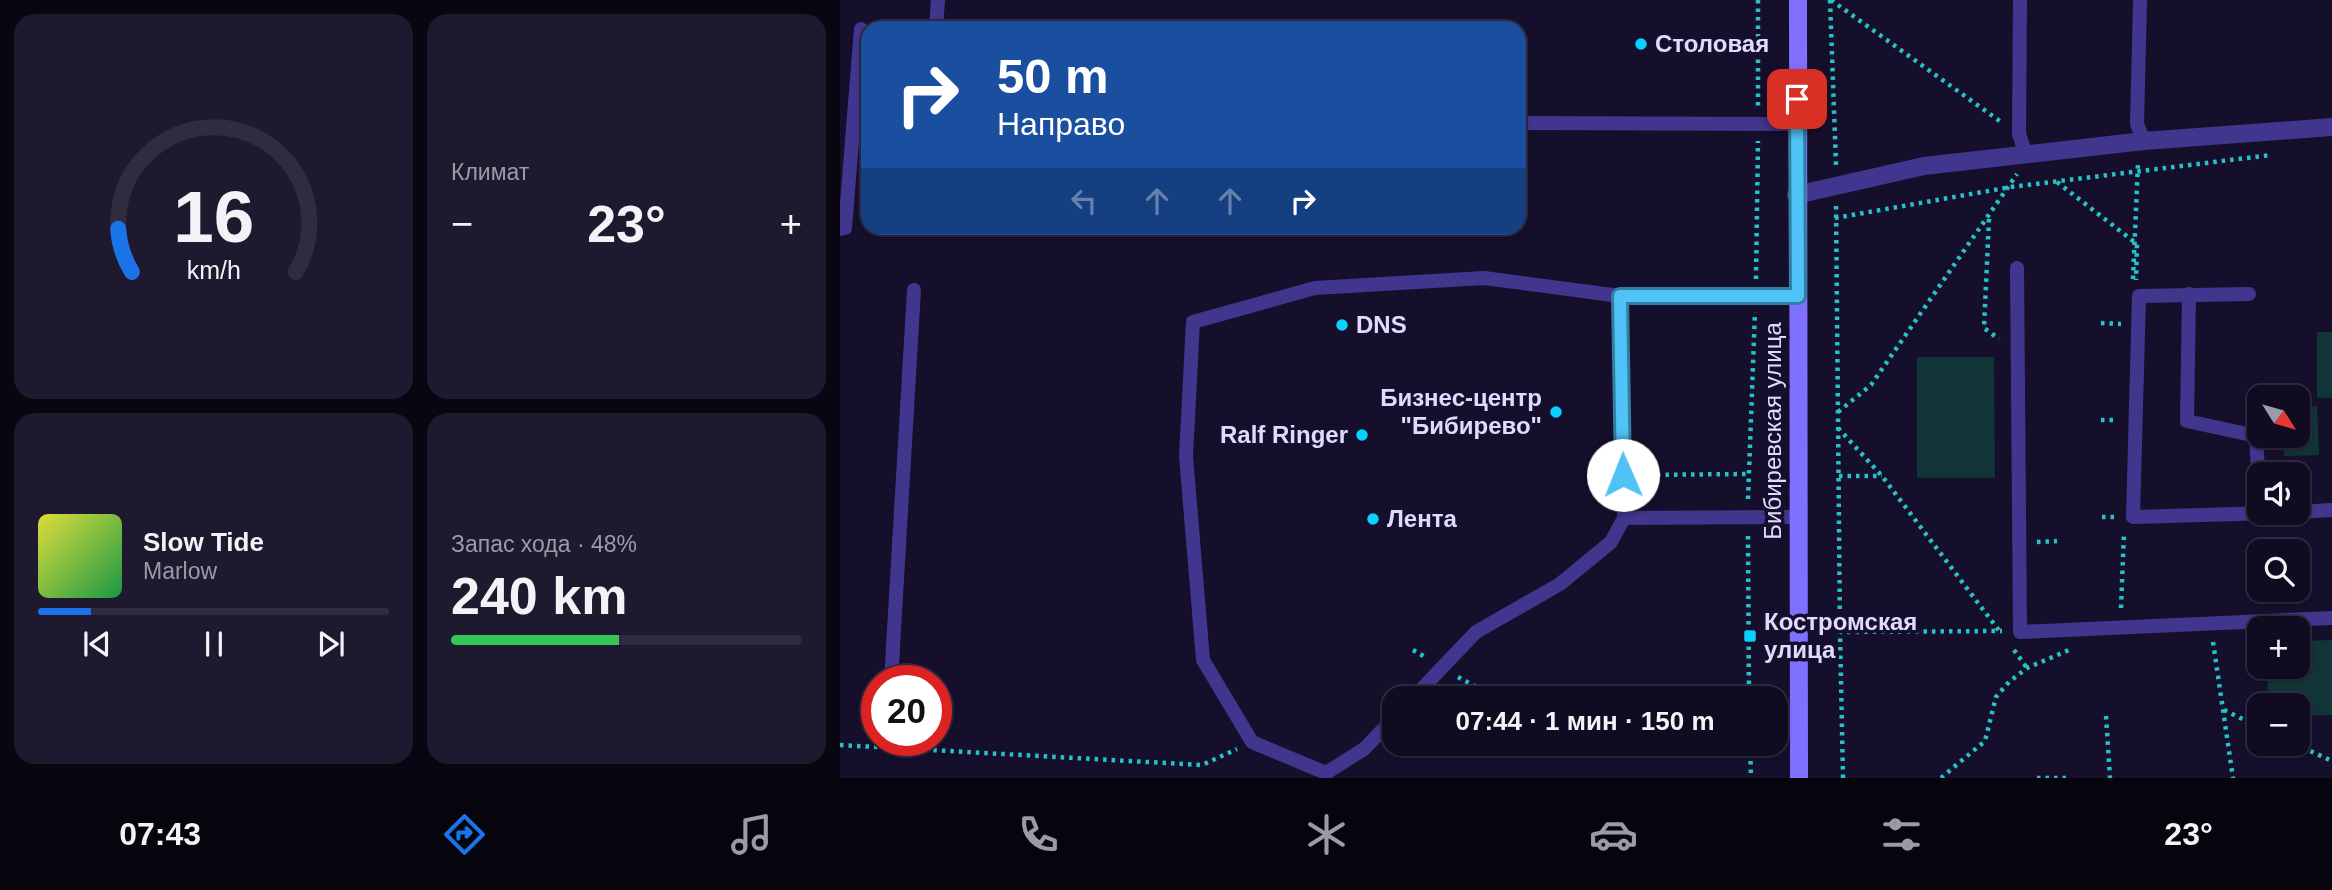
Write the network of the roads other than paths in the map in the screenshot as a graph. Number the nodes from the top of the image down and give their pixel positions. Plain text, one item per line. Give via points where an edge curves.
1 (938, 0) edge
2 (1798, 0) edge
3 (2020, 0) edge
4 (2140, 0) edge
5 (936, 21) edge
6 (861, 29) dead end
7 (1526, 124) edge
8 (1797, 124) junction
9 (2332, 127) edge
10 (2144, 141) junction
11 (2026, 155) junction
12 (1796, 195) junction
13 (840, 229) edge
14 (2017, 268) dead end
15 (1706, 280) dead end
16 (914, 290) dead end
17 (2189, 294) junction
18 (2249, 294) dead end
19 (1620, 296) junction
20 (1706, 296) junction
21 (1798, 296) junction
22 (2258, 462) edge
23 (2332, 510) edge
24 (2310, 511) edge
25 (2247, 513) edge
26 (1797, 517) junction
27 (1624, 518) junction
28 (2332, 618) edge
29 (892, 665) edge
30 (1424, 686) edge
31 (1382, 730) edge
32 (1799, 778) edge

1 - 5 lane
2 - 8 main road, Бибиревская улица
3 - 11 lane via 2019,135
4 - 10 lane via 2137,124
6 - 13 lane via 845,228
7 - 8 lane
8 - 12 main road, Бибиревская улица
9 - 10 street
10 - 11 street
11 - 12 street via 1924,166
12 - 21 main road, Бибиревская улица
14 - 28 lane via 2020,632
15 - 20 lane
16 - 29 lane
17 - 18 lane
17 - 22 lane via 2187,421 2256,436
17 - 25 lane via 2139,296 2133,517
19 - 20 lane
19 - 27 lane
19 - 31 lane via 1484,278 1315,288 1193,322 1186,456 1203,660 1252,742 1326,773 1364,749
20 - 21 lane
21 - 26 main road, Бибиревская улица
23 - 24 lane
26 - 27 lane
26 - 32 main road, Бибиревская улица
27 - 30 lane via 1611,542 1560,584 1476,632

